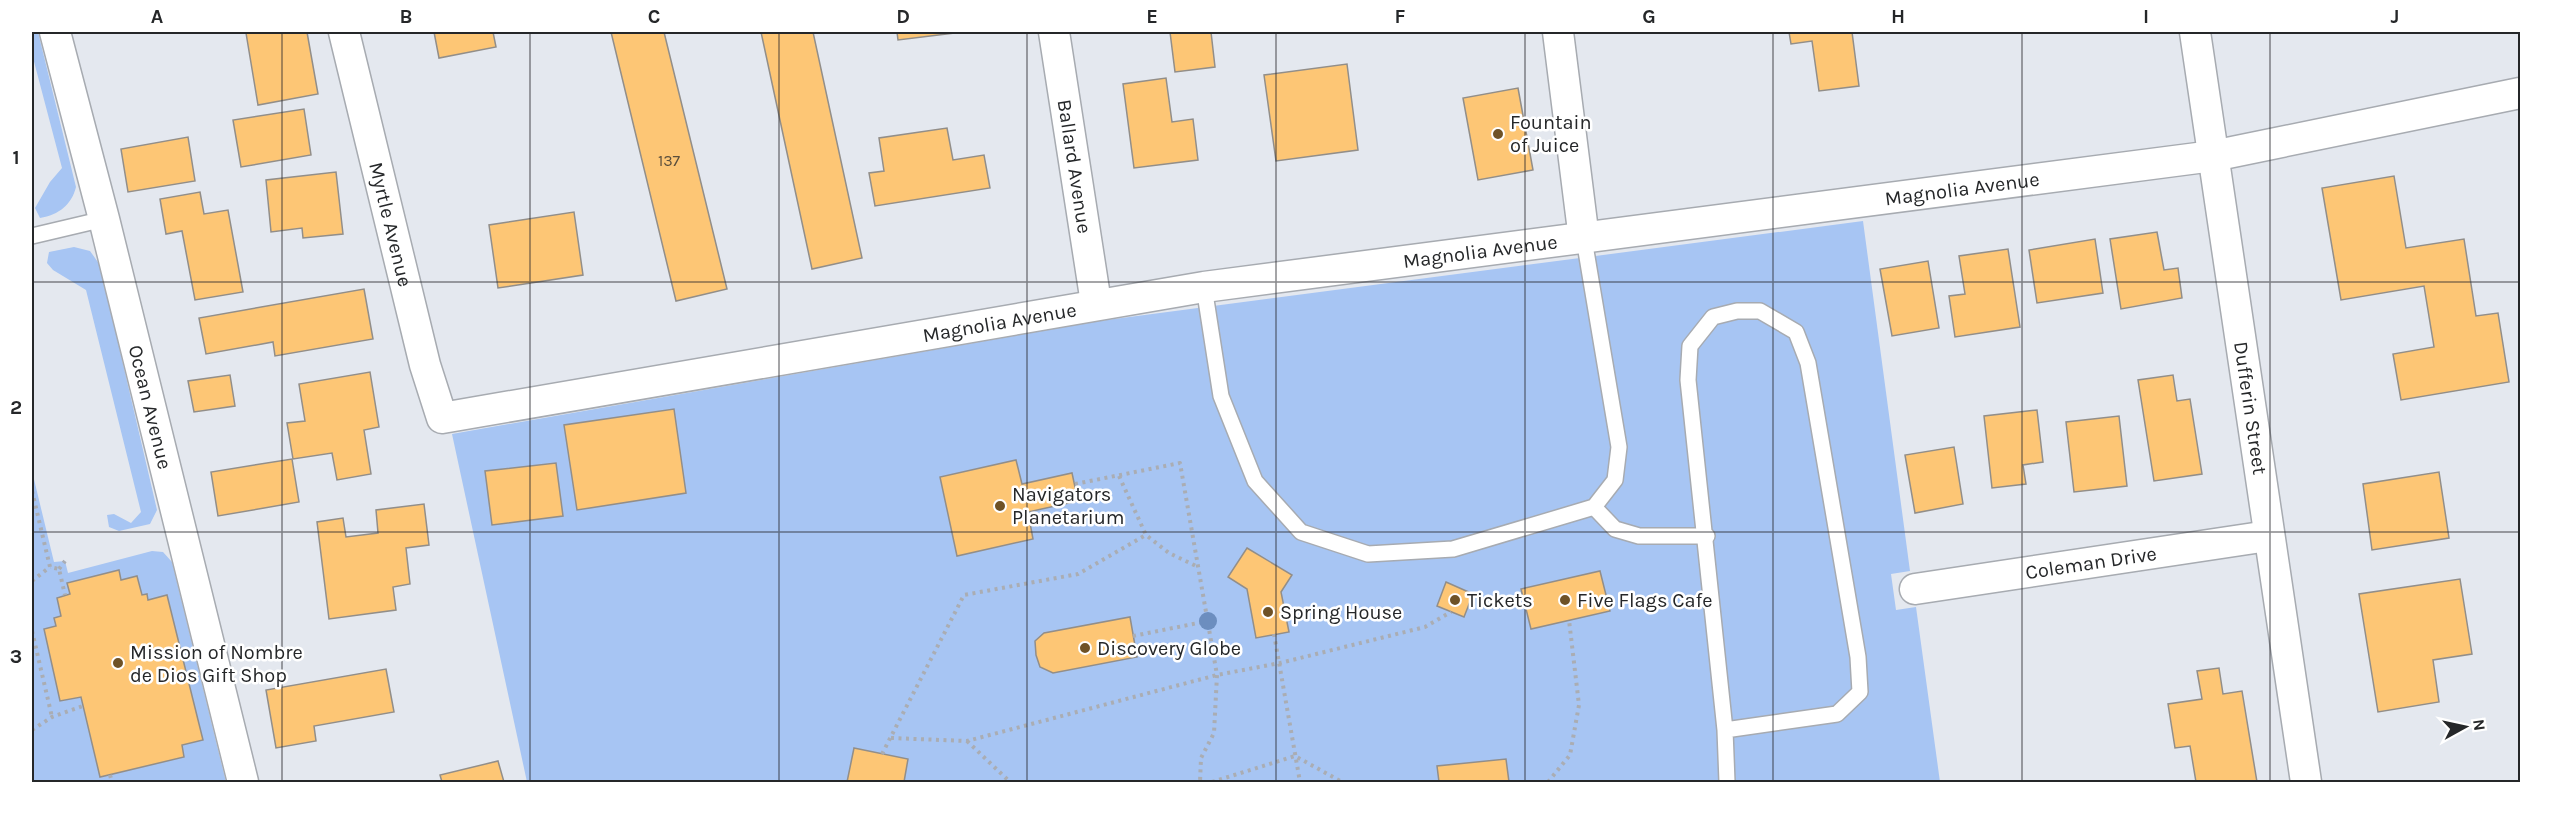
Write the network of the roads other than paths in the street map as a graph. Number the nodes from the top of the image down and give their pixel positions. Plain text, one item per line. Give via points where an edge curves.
1 (55, 32) edge
2 (344, 32) edge
3 (1054, 32) edge
4 (1558, 32) edge
5 (2195, 32) edge
6 (2520, 93) edge
7 (2213, 156) junction
8 (104, 219) junction
9 (32, 236) edge
10 (1584, 239) junction
11 (1204, 287) junction
12 (1096, 303) junction
13 (442, 418) joint
14 (1594, 507) junction
15 (1707, 536) junction
16 (2268, 536) junction
17 (1915, 589) dead end
18 (1725, 730) junction
19 (243, 783) edge
20 (1727, 783) edge
21 (2306, 783) edge

1 - 8 street, Ocean Avenue
2 - 13 street, Myrtle Avenue via 425,365
3 - 12 street, Ballard Avenue
4 - 10 street
5 - 7 street, Dufferin Street
6 - 7 street, Magnolia Avenue
7 - 10 street, Magnolia Avenue
7 - 16 street, Dufferin Street
8 - 9 lane
8 - 19 street, Ocean Avenue
10 - 11 street, Magnolia Avenue
10 - 14 lane via 1619,447 1615,480
11 - 12 street, Magnolia Avenue
11 - 14 lane via 1221,396 1255,481 1301,532 1368,554 1453,549
12 - 13 street, Magnolia Avenue
14 - 15 lane via 1615,529 1639,536
15 - 18 lane
15 - 18 lane via 1688,380 1690,346 1713,318 1737,311 1760,311 1796,332 1808,363 1858,657 1860,692 1837,714
16 - 17 street, Coleman Drive
16 - 21 street, Dufferin Street
18 - 20 lane

